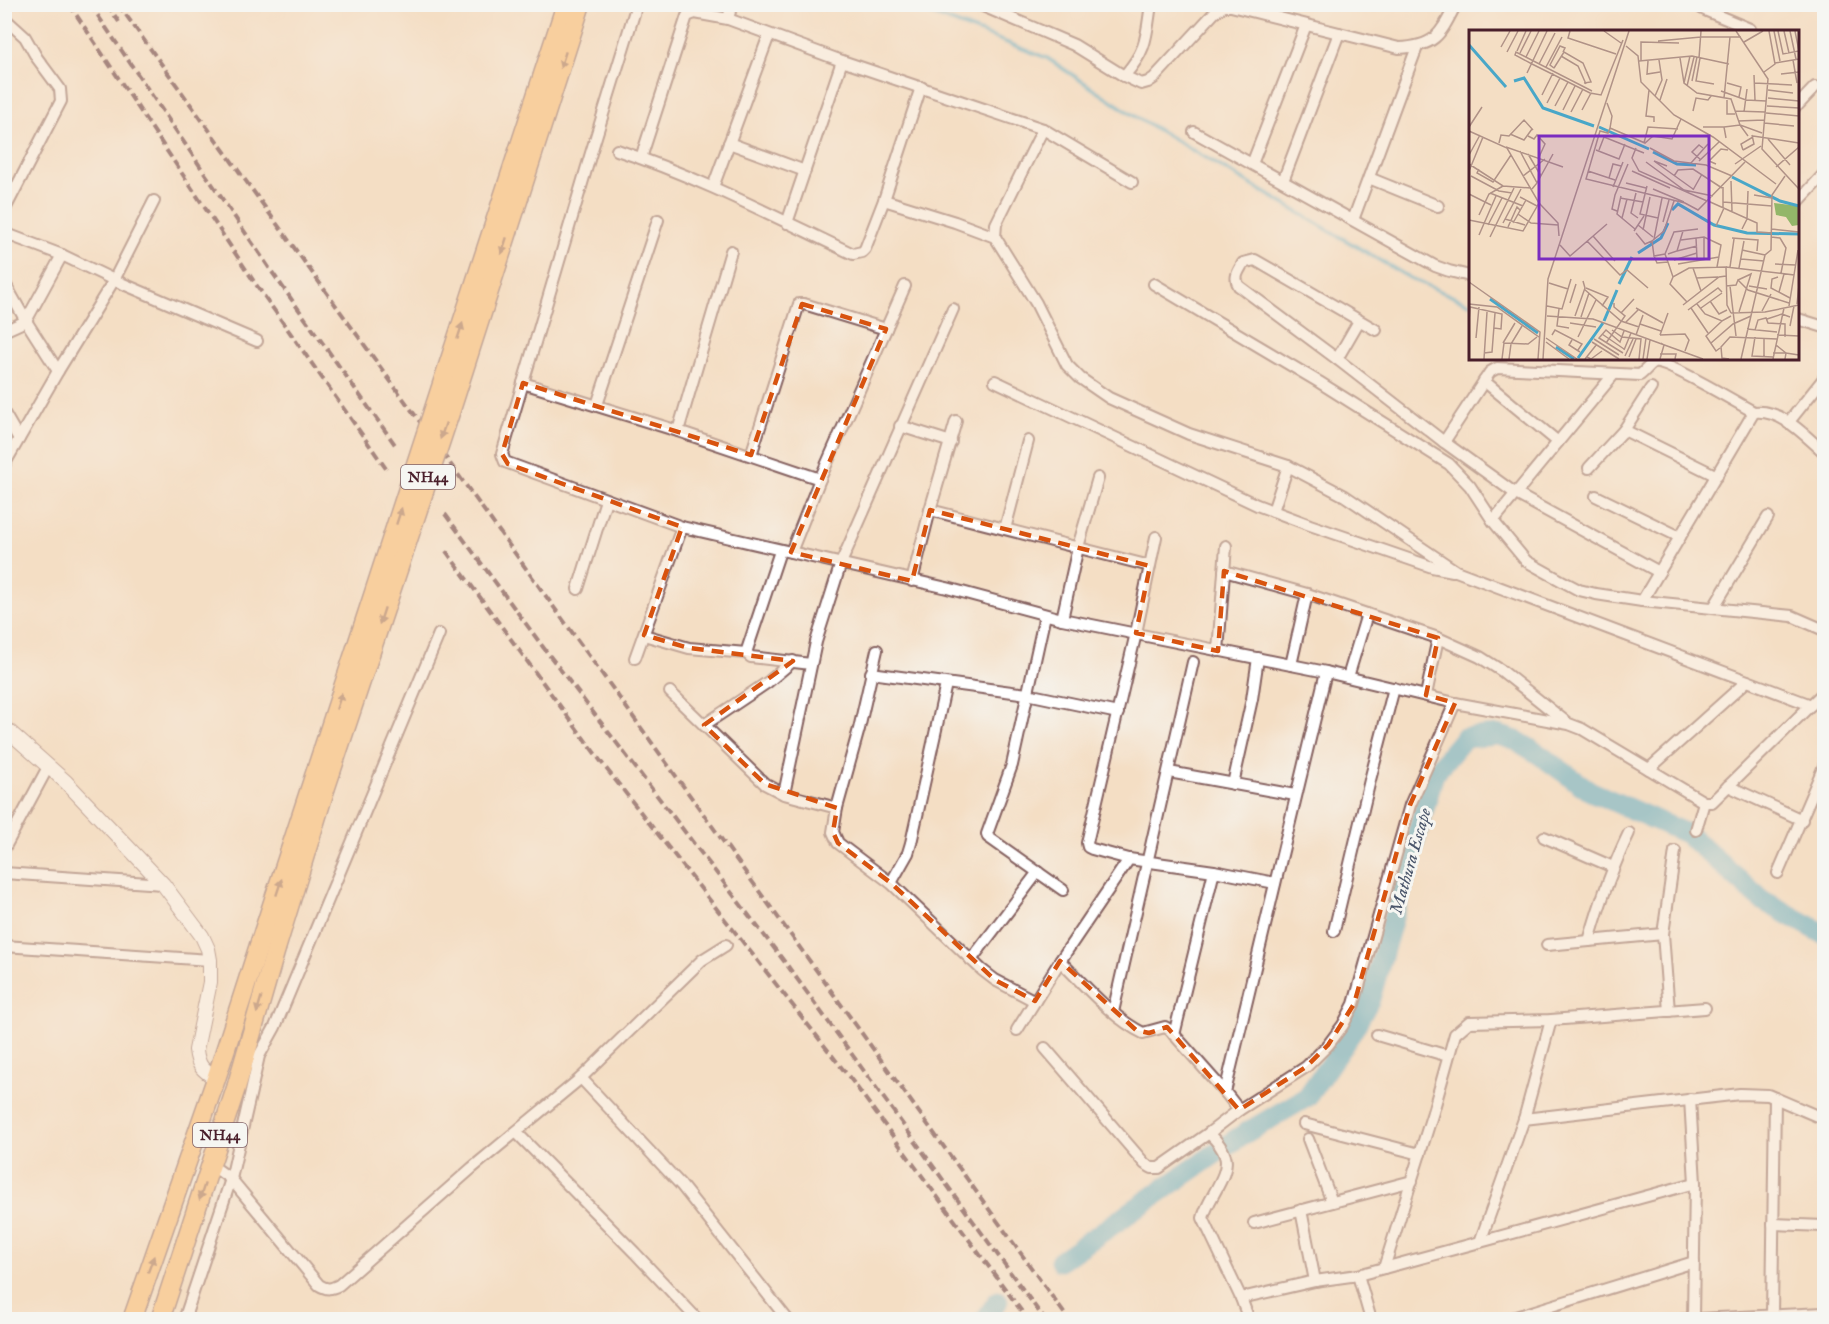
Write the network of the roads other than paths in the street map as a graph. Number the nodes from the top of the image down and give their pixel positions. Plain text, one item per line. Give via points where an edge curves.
1 (566, 4) edge
2 (581, 4) edge
3 (638, 4) edge
4 (732, 4) edge
5 (978, 4) edge
6 (1151, 4) edge
7 (1456, 4) edge
8 (1700, 4) edge
9 (1241, 7) edge
10 (4, 18) edge
11 (728, 19) junction
12 (1306, 25) junction
13 (1750, 29) dead end
14 (1340, 33) junction
15 (770, 35) junction
16 (1417, 47) junction
17 (842, 61) junction
18 (1124, 76) junction
19 (921, 87) junction
20 (1815, 87) dead end
21 (1799, 103) edge
22 (1042, 129) junction
23 (1194, 132) dead end
24 (729, 143) junction
25 (617, 150) dead end
26 (641, 158) junction
27 (1252, 164) junction
28 (805, 171) junction
29 (1824, 174) edge
30 (1369, 178) junction
31 (1283, 181) junction
32 (1132, 183) dead end
33 (712, 187) junction
34 (884, 200) junction
35 (1799, 200) edge
36 (154, 201) dead end
37 (1438, 206) dead end
38 (4, 212) edge
39 (658, 220) dead end
40 (1353, 220) junction
41 (787, 223) junction
42 (4, 233) edge
43 (995, 237) junction
44 (731, 251) dead end
45 (62, 255) junction
46 (1469, 276) edge
47 (114, 280) junction
48 (4, 282) edge
49 (1154, 284) dead end
50 (905, 286) dead end
51 (953, 309) dead end
52 (1799, 320) edge
53 (26, 321) junction
54 (1359, 321) junction
55 (1824, 327) edge
56 (886, 329) junction
57 (1376, 330) dead end
58 (4, 331) edge
59 (257, 341) dead end
60 (1337, 358) junction
61 (58, 371) junction
62 (1614, 374) junction
63 (1824, 378) edge
64 (995, 381) dead end
65 (1484, 381) junction
66 (523, 383) junction
67 (1651, 388) dead end
68 (597, 405) junction
69 (1754, 412) junction
70 (4, 413) edge
71 (956, 421) dead end
72 (1788, 423) junction
73 (900, 426) junction
74 (1624, 430) junction
75 (678, 431) junction
76 (19, 440) junction
77 (1028, 441) dead end
78 (951, 442) junction
79 (1444, 442) junction
80 (1558, 442) junction
81 (1824, 452) edge
82 (751, 455) junction
83 (4, 465) edge
84 (1288, 466) junction
85 (1588, 468) dead end
86 (1717, 476) junction
87 (1098, 478) dead end
88 (820, 479) junction
89 (1516, 494) junction
90 (1596, 496) dead end
91 (606, 500) junction
92 (930, 510) junction
93 (1273, 511) junction
94 (1768, 517) dead end
95 (1493, 521) junction
96 (682, 527) junction
97 (1005, 529) junction
98 (1156, 537) dead end
99 (1680, 537) junction
100 (1226, 546) dead end
101 (1078, 547) junction
102 (785, 551) junction
103 (841, 563) junction
104 (1150, 566) junction
105 (1456, 571) junction
106 (1224, 572) junction
107 (1659, 572) junction
108 (912, 581) junction
109 (578, 589) dead end
110 (1307, 594) junction
111 (1642, 601) junction
112 (1714, 607) junction
113 (1367, 614) junction
114 (1045, 615) junction
115 (1062, 619) junction
116 (1824, 630) edge
117 (1136, 633) junction
118 (439, 634) dead end
119 (644, 635) junction
120 (1438, 638) junction
121 (877, 650) dead end
122 (1218, 651) junction
123 (746, 653) junction
124 (635, 658) dead end
125 (1258, 658) junction
126 (793, 662) junction
127 (1193, 662) dead end
128 (811, 664) junction
129 (1291, 665) junction
130 (1326, 672) junction
131 (871, 673) junction
132 (1348, 677) junction
133 (1747, 681) junction
134 (946, 684) junction
135 (1394, 688) junction
136 (670, 692) dead end
137 (1027, 694) junction
138 (1426, 695) junction
139 (1819, 699) edge
140 (1455, 703) junction
141 (1118, 712) junction
142 (1569, 724) junction
143 (704, 725) junction
144 (4, 727) edge
145 (1824, 766) edge
146 (48, 767) junction
147 (1649, 769) junction
148 (1169, 772) junction
149 (1233, 784) junction
150 (1728, 786) junction
151 (784, 794) junction
152 (1295, 795) junction
153 (1704, 802) junction
154 (837, 808) junction
155 (1802, 820) junction
156 (1696, 830) dead end
157 (1629, 833) dead end
158 (1544, 837) dead end
159 (4, 849) edge
160 (1675, 851) dead end
161 (1129, 859) junction
162 (1147, 862) junction
163 (1612, 867) junction
164 (1214, 871) junction
165 (1038, 872) junction
166 (4, 873) edge
167 (1778, 873) dead end
168 (891, 883) junction
169 (1275, 883) junction
170 (163, 884) junction
171 (1063, 890) dead end
172 (1334, 931) dead end
173 (1663, 934) junction
174 (1589, 941) junction
175 (726, 945) dead end
176 (1547, 945) dead end
177 (4, 946) edge
178 (268, 946) junction
179 (210, 960) junction
180 (971, 960) junction
181 (1060, 961) junction
182 (1035, 1001) junction
183 (1705, 1008) dead end
184 (1113, 1011) junction
185 (1669, 1011) junction
186 (1551, 1020) junction
187 (1017, 1030) dead end
188 (1174, 1035) junction
189 (1377, 1035) dead end
190 (1045, 1048) dead end
191 (1448, 1056) junction
192 (581, 1078) junction
193 (216, 1079) junction
194 (1225, 1092) junction
195 (1775, 1098) junction
196 (1690, 1099) junction
197 (1239, 1110) junction
198 (1524, 1119) junction
199 (1824, 1119) edge
200 (1304, 1124) dead end
201 (516, 1132) junction
202 (1212, 1136) junction
203 (1308, 1139) dead end
204 (1420, 1154) junction
205 (211, 1165) junction
206 (231, 1179) junction
207 (1412, 1181) junction
208 (1695, 1183) junction
209 (1332, 1202) junction
210 (1301, 1210) junction
211 (1254, 1222) dead end
212 (1773, 1224) junction
213 (1824, 1226) edge
214 (1480, 1242) junction
215 (1694, 1262) junction
216 (1384, 1269) junction
217 (1358, 1275) junction
218 (1315, 1281) junction
219 (1241, 1298) junction
220 (1824, 1313) edge
221 (1772, 1315) junction
222 (1693, 1318) junction
223 (132, 1320) edge
224 (160, 1320) edge
225 (184, 1320) edge
226 (698, 1320) edge
227 (788, 1320) edge
228 (1250, 1320) edge
229 (1371, 1320) edge
230 (1506, 1320) edge
231 (1676, 1320) edge

178 -> 1 highway, NH44, bridge
2 -> 178 highway, NH44, bridge via 325,790
3 - 66 street
4 - 11 street
5 - 18 street via 1074,45
6 - 18 street via 1142,52
7 - 16 street via 1441,33
8 - 13 street via 1701,8
9 - 12 street
9 - 18 street via 1224,6 1215,12 1148,82 1141,84
10 - 38 street via 25,37 60,89 61,101
11 - 15 street
11 - 26 street via 695,13 687,16
12 - 14 street
12 - 27 street
14 - 16 street via 1399,48
14 - 31 street
15 - 17 street
15 - 24 street
16 - 30 street
17 - 19 street
17 - 28 street
19 - 22 street
19 - 34 street
20 - 21 street
22 - 32 street
22 - 43 street via 996,224
23 - 27 street
24 - 28 street
24 - 33 street
25 - 26 street
26 - 33 street
27 - 31 street
28 - 41 street
29 - 35 street
30 - 37 street
30 - 40 street
31 - 40 street
33 - 41 street
34 - 41 street via 865,249 857,254
34 - 43 street
36 - 47 street
39 - 68 street
40 - 46 street via 1436,266
42 - 45 street
43 - 84 street via 1036,303 1067,365 1080,378 1109,398 1189,434
44 - 75 street
45 - 47 street
45 - 53 street
47 - 59 street
47 - 61 street
48 - 53 street
49 - 95 street via 1449,464 1470,486
50 - 56 street
51 - 73 street
52 - 55 street
53 - 58 street
53 - 61 street
54 - 57 street
54 - 60 street
54 - 60 street via 1255,260 1244,263 1236,275 1239,286
56 - 82 street via 799,304
56 - 88 street
60 - 79 street
61 - 76 street
62 - 65 street via 1497,368
62 - 69 street via 1640,375 1656,363 1675,369
62 - 80 street
63 - 72 street
64 - 93 street
65 - 79 street
65 - 80 street
66 - 68 street
66 - 91 street via 502,458 508,464
67 - 74 street
68 - 75 street
69 - 72 street via 1776,414
69 - 86 street
70 - 76 street
71 - 78 street
72 - 81 street
73 - 78 street
73 - 103 street
74 - 85 street
74 - 86 street
75 - 82 street
76 - 83 street
77 - 97 street
78 - 92 street
79 - 89 street
80 - 89 street
82 - 88 street
84 - 93 street
84 - 105 street via 1345,496
86 - 99 street
87 - 101 street
88 - 102 street
89 - 95 street
89 - 107 street
90 - 99 street
91 - 96 street
91 - 109 street
92 - 97 street
92 - 108 street
93 - 105 street via 1432,567
94 - 112 street
95 - 111 street via 1526,561 1562,582 1579,590
96 - 102 street
96 - 119 street
97 - 101 street
98 - 104 street
99 - 107 street
100 - 106 street
101 - 104 street
101 - 115 street
102 - 103 street
102 - 123 street
103 - 108 street
103 - 128 street
104 - 117 street
105 - 133 street
106 - 110 street
106 - 122 street
107 - 111 street
108 - 114 street
110 - 113 street
110 - 129 street
111 - 112 street
112 - 116 street via 1792,616
113 - 120 street
113 - 132 street
114 - 115 street
114 - 137 street
115 - 117 street
117 - 122 street
117 - 141 street
118 - 206 street via 275,1027 259,1056
119 - 123 street via 689,648
119 - 124 street
120 - 138 street
120 - 142 street via 1502,671
121 - 131 street
122 - 125 street
123 - 126 street
125 - 129 street
125 - 149 street
126 - 128 street
126 - 143 street
127 - 148 street
128 - 151 street
129 - 130 street
130 - 132 street
130 - 152 street
131 - 134 street
131 - 154 street
132 - 135 street
133 - 139 street
133 - 147 street
134 - 137 street
134 - 168 street via 911,843
135 - 138 street
135 - 172 street
136 - 143 street
137 - 141 street
137 - 165 street via 1011,771 987,834
138 - 140 street
139 - 150 street
140 - 142 street
140 - 197 street via 1410,805 1354,1004 1343,1025 1306,1067
141 - 161 street via 1087,843 1092,849
142 - 147 street
143 - 151 street via 765,784
144 - 146 street
145 - 155 street
146 - 159 street
146 - 170 street
147 - 153 street
148 - 149 street
148 - 162 street
149 - 152 street
150 - 153 street via 1712,802
150 - 155 street
151 - 154 street
152 - 169 street
153 - 156 street
154 - 168 street via 833,832 838,843
155 - 167 street
157 - 163 street
158 - 163 street
160 - 173 street
161 - 162 street
161 - 181 street
162 - 164 street
162 - 184 street
163 - 174 street
164 - 169 street
164 - 188 street
165 - 171 street
165 - 180 street
166 - 170 street
168 - 180 street
169 - 194 street
170 - 179 street via 202,936
173 - 174 street
173 - 185 street
174 - 176 street
175 - 192 street via 702,960
177 - 179 street
178 - 193 highway, NH44
178 -> 205 highway, NH44 via 236,1088
179 - 193 street via 210,982 195,1050 202,1069
180 - 182 street via 995,980
181 - 182 street
181 - 184 street
182 - 187 street
183 - 185 street
184 - 188 street via 1143,1033 1165,1028
185 - 186 street
186 - 191 street via 1468,1022 1455,1034
186 - 198 street
188 - 194 street
189 - 191 street
190 - 202 street via 1144,1164 1159,1168
191 - 204 street
192 - 201 street
192 - 227 street via 681,1185
223 -> 193 highway, NH44
194 - 197 street
195 - 196 street via 1740,1094
195 - 199 street
195 - 212 street
196 - 198 street
196 - 208 street
197 - 202 street
198 - 214 street
200 - 204 street
201 - 206 street via 332,1289 319,1285
201 - 226 street
202 - 219 street via 1225,1154 1226,1167 1203,1218
203 - 209 street
204 - 207 street
205 - 206 street
205 -> 224 highway, NH44
206 - 225 street
207 - 209 street
207 - 216 street
208 - 214 street
208 - 215 street
209 - 210 street
210 - 211 street
210 - 218 street
212 - 213 street
212 - 221 street
214 - 216 street
215 - 222 street
215 - 230 street
216 - 217 street
217 - 218 street
217 - 229 street
218 - 219 street
219 - 228 street
220 - 221 street
221 - 222 street
222 - 231 street

